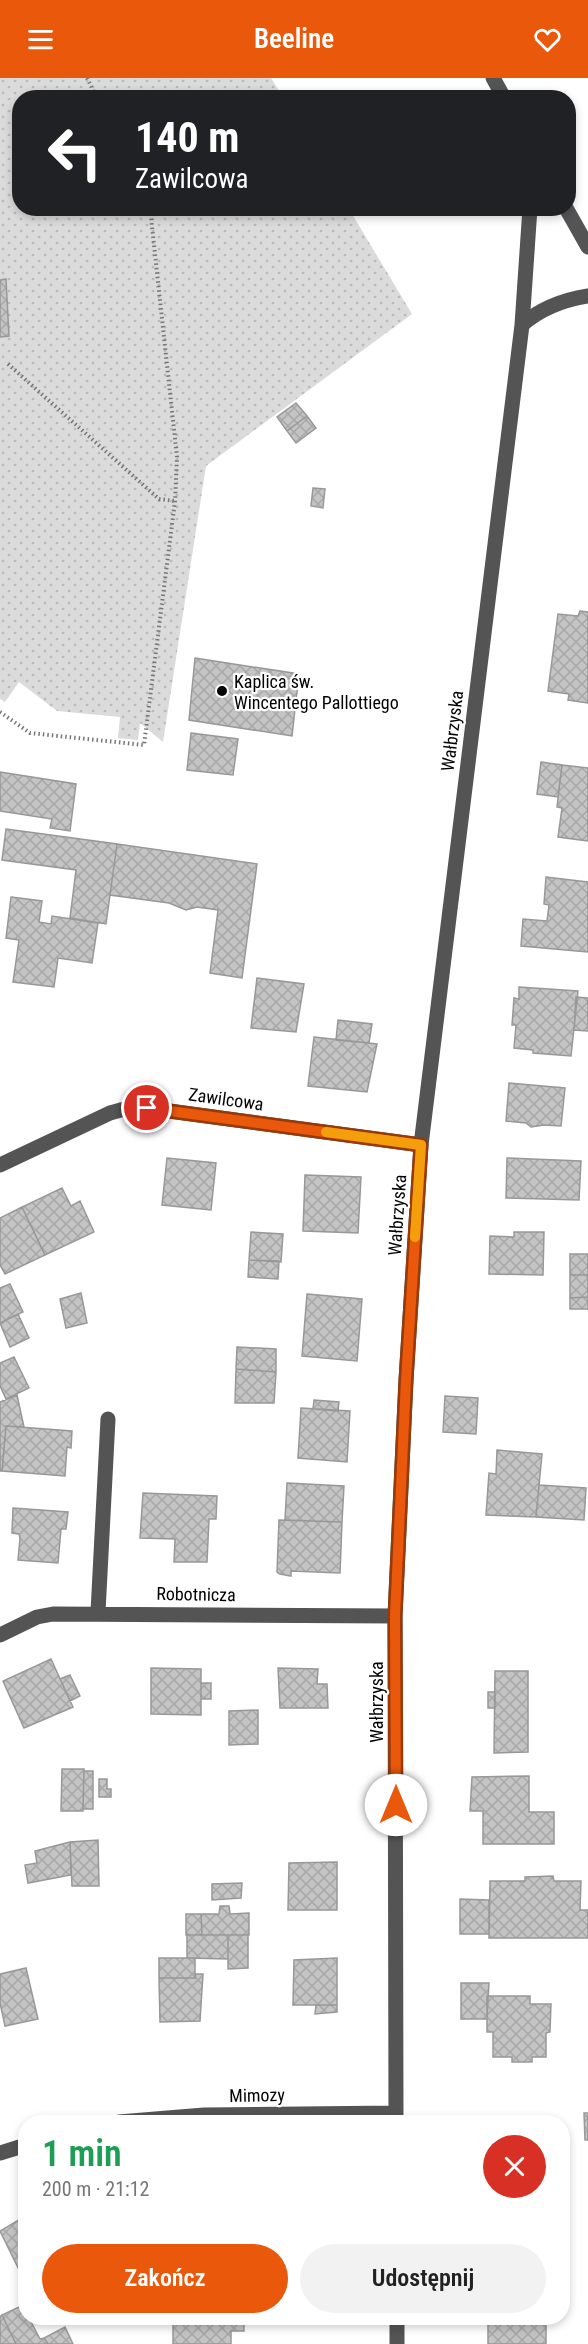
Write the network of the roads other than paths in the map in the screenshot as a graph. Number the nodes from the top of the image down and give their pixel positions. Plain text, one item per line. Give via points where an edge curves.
1 (529, 216) edge
2 (571, 216) edge
3 (588, 247) edge
4 (588, 296) edge
5 (522, 325) junction
6 (421, 1145) junction
7 (0, 1165) edge
8 (108, 1419) dead end
9 (98, 1612) junction
10 (395, 1616) junction
11 (0, 1635) edge
12 (396, 2115) edge
13 (18, 2147) edge
14 (0, 2153) edge
15 (397, 2325) edge
16 (398, 2344) edge

1 - 5 street, Wałbrzyska
2 - 3 street
4 - 5 street via 543,310
5 - 6 street, Wałbrzyska
6 - 7 street, Zawilcowa via 128,1108
6 - 10 street, Wałbrzyska
8 - 9 street
9 - 10 street, Robotnicza
9 - 11 street, Robotnicza via 45,1615
10 - 12 street, Wałbrzyska
13 - 14 street
15 - 16 street

